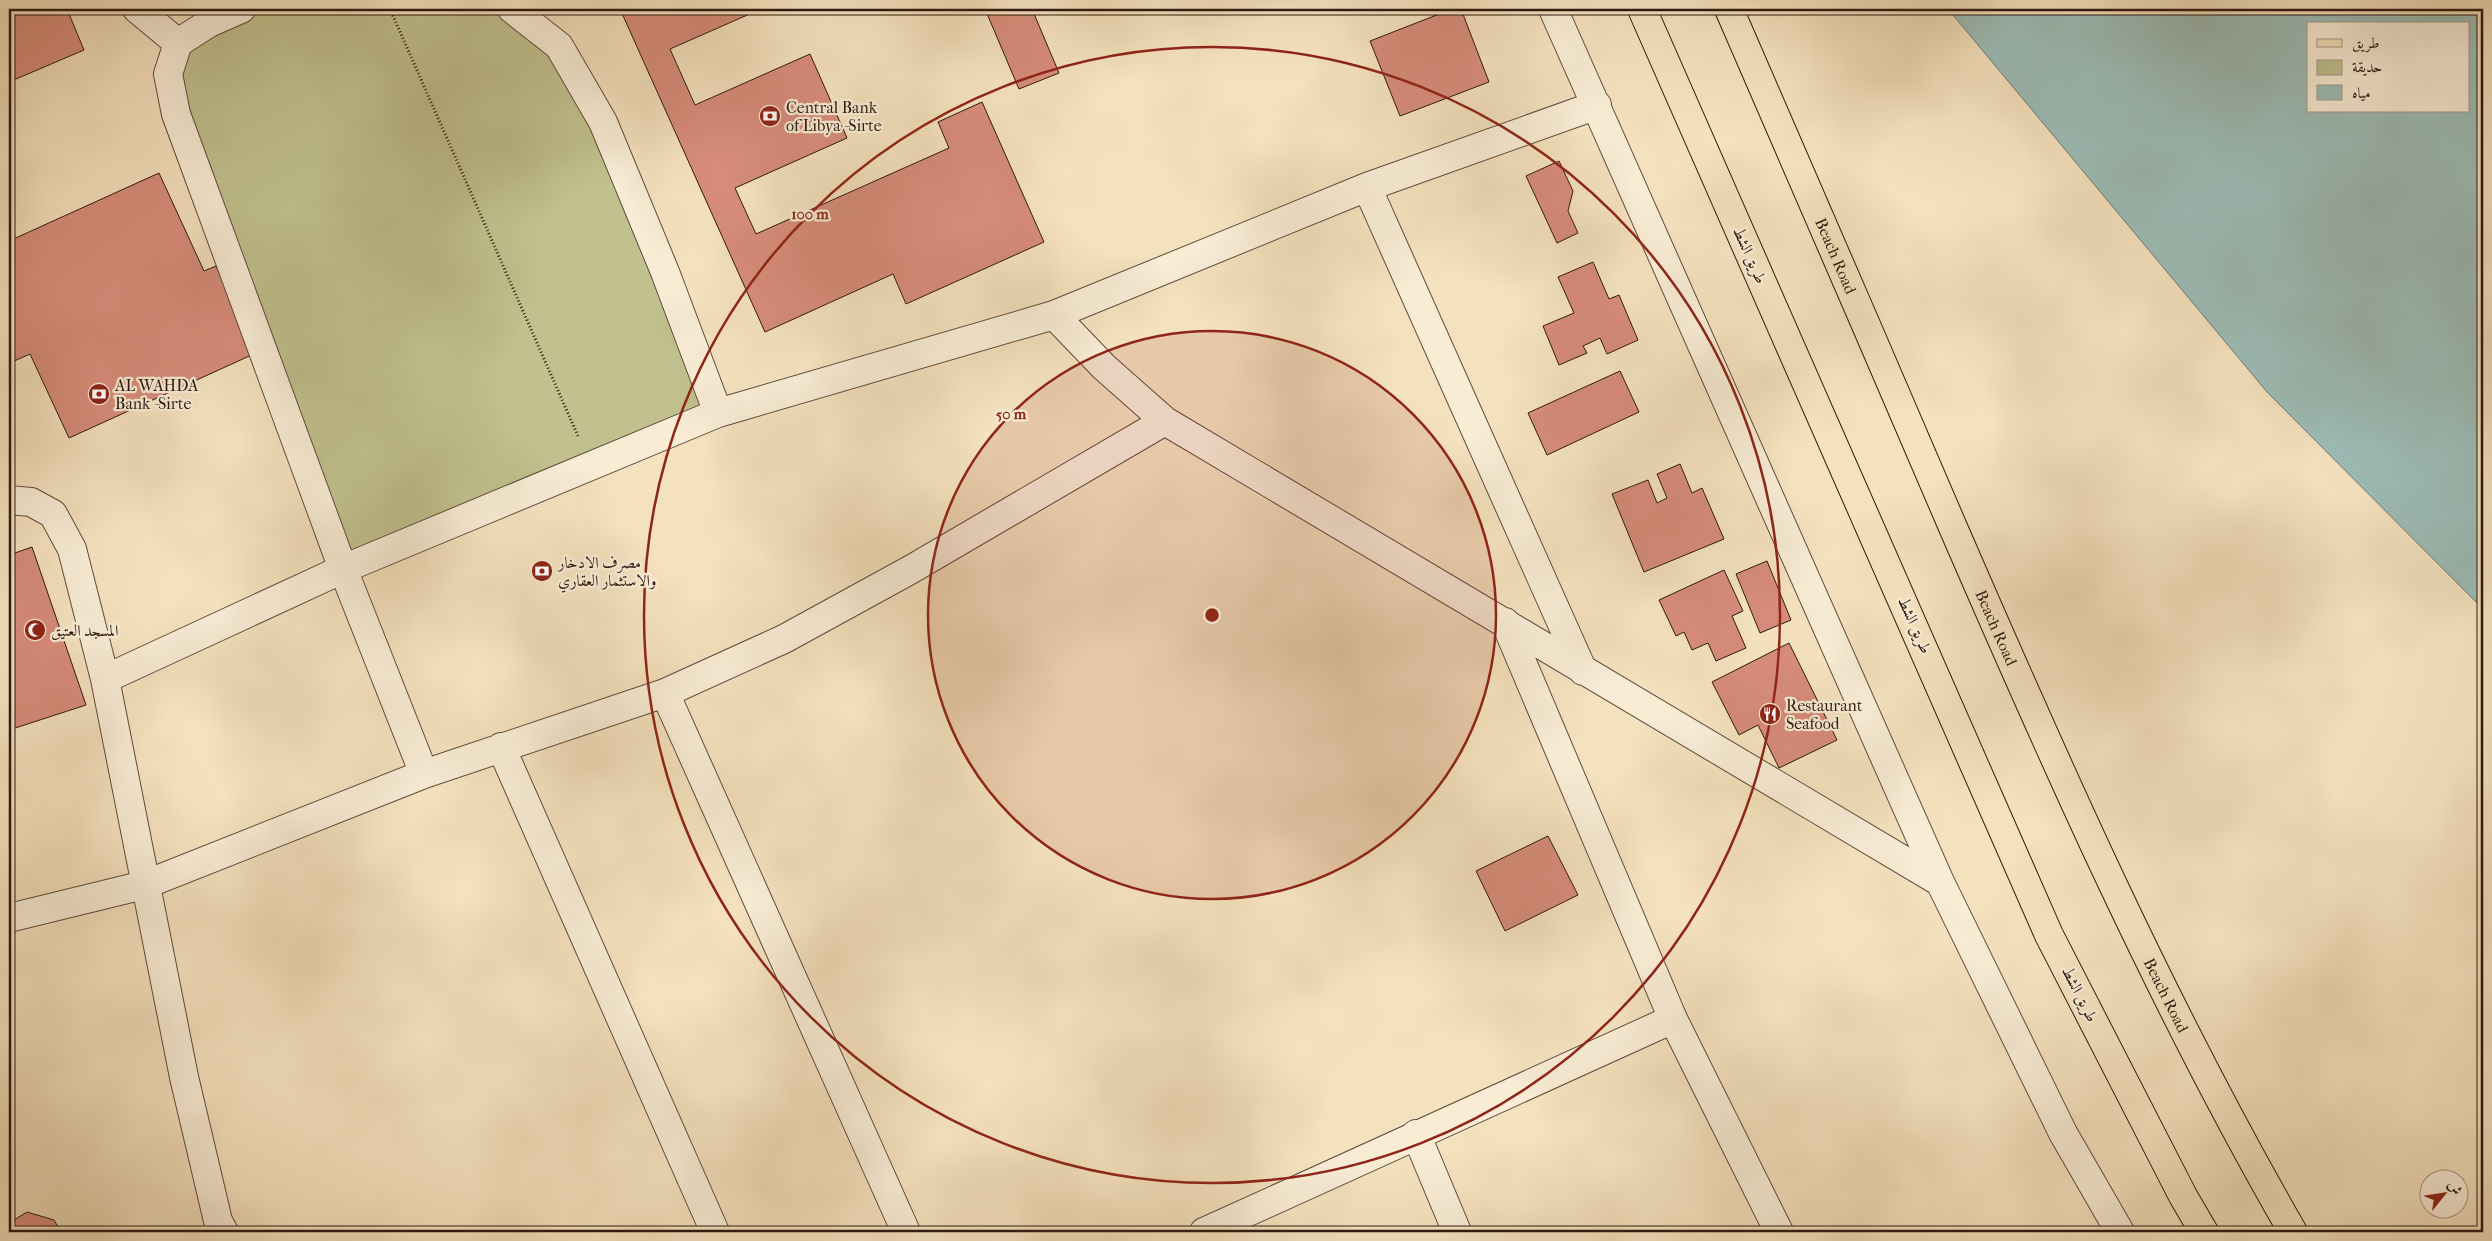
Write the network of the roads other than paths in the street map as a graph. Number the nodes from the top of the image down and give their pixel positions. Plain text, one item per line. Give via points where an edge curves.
1 (137, 9) edge
2 (241, 9) edge
3 (512, 9) edge
4 (1553, 9) edge
5 (1642, 9) edge
6 (1729, 9) edge
7 (178, 43) junction
8 (1597, 106) junction
9 (1367, 187) junction
10 (1054, 315) junction
11 (718, 413) junction
12 (1165, 422) junction
13 (9, 500) edge
14 (343, 569) junction
15 (1505, 622) junction
16 (1584, 671) junction
17 (105, 679) junction
18 (665, 693) junction
19 (501, 748) junction
20 (424, 774) junction
21 (1940, 882) junction
22 (144, 885) junction
23 (9, 918) edge
24 (1673, 1019) junction
25 (1416, 1134) junction
26 (224, 1232) edge
27 (715, 1232) edge
28 (906, 1232) edge
29 (1204, 1232) edge
30 (1457, 1232) edge
31 (1779, 1232) edge
32 (2120, 1232) edge
33 (2204, 1232) edge
34 (2293, 1232) edge

1 - 7 street
2 - 7 street via 209,23
3 - 11 street via 559,46 603,122 665,272
4 - 8 street
5 - 33 main road, طريق الشط via 2050,935
6 - 34 main road, Beach Road via 2002,642 2136,938
7 - 14 street via 168,74 176,114
8 - 9 street
8 - 21 street
9 - 10 street
9 - 16 street
10 - 11 street
10 - 12 street via 1104,367
11 - 14 street
12 - 15 street
12 - 18 street via 784,639
13 - 17 street via 31,502 53,514 57,521 72,549
14 - 17 street
14 - 20 street
15 - 16 street
15 - 24 street
16 - 21 street
17 - 22 street
18 - 19 street
18 - 28 street
19 - 20 street
19 - 27 street
20 - 22 street
21 - 32 street via 2063,1133
22 - 23 street
22 - 26 street via 200,1153
24 - 25 street
24 - 31 street
25 - 29 street
25 - 30 street

